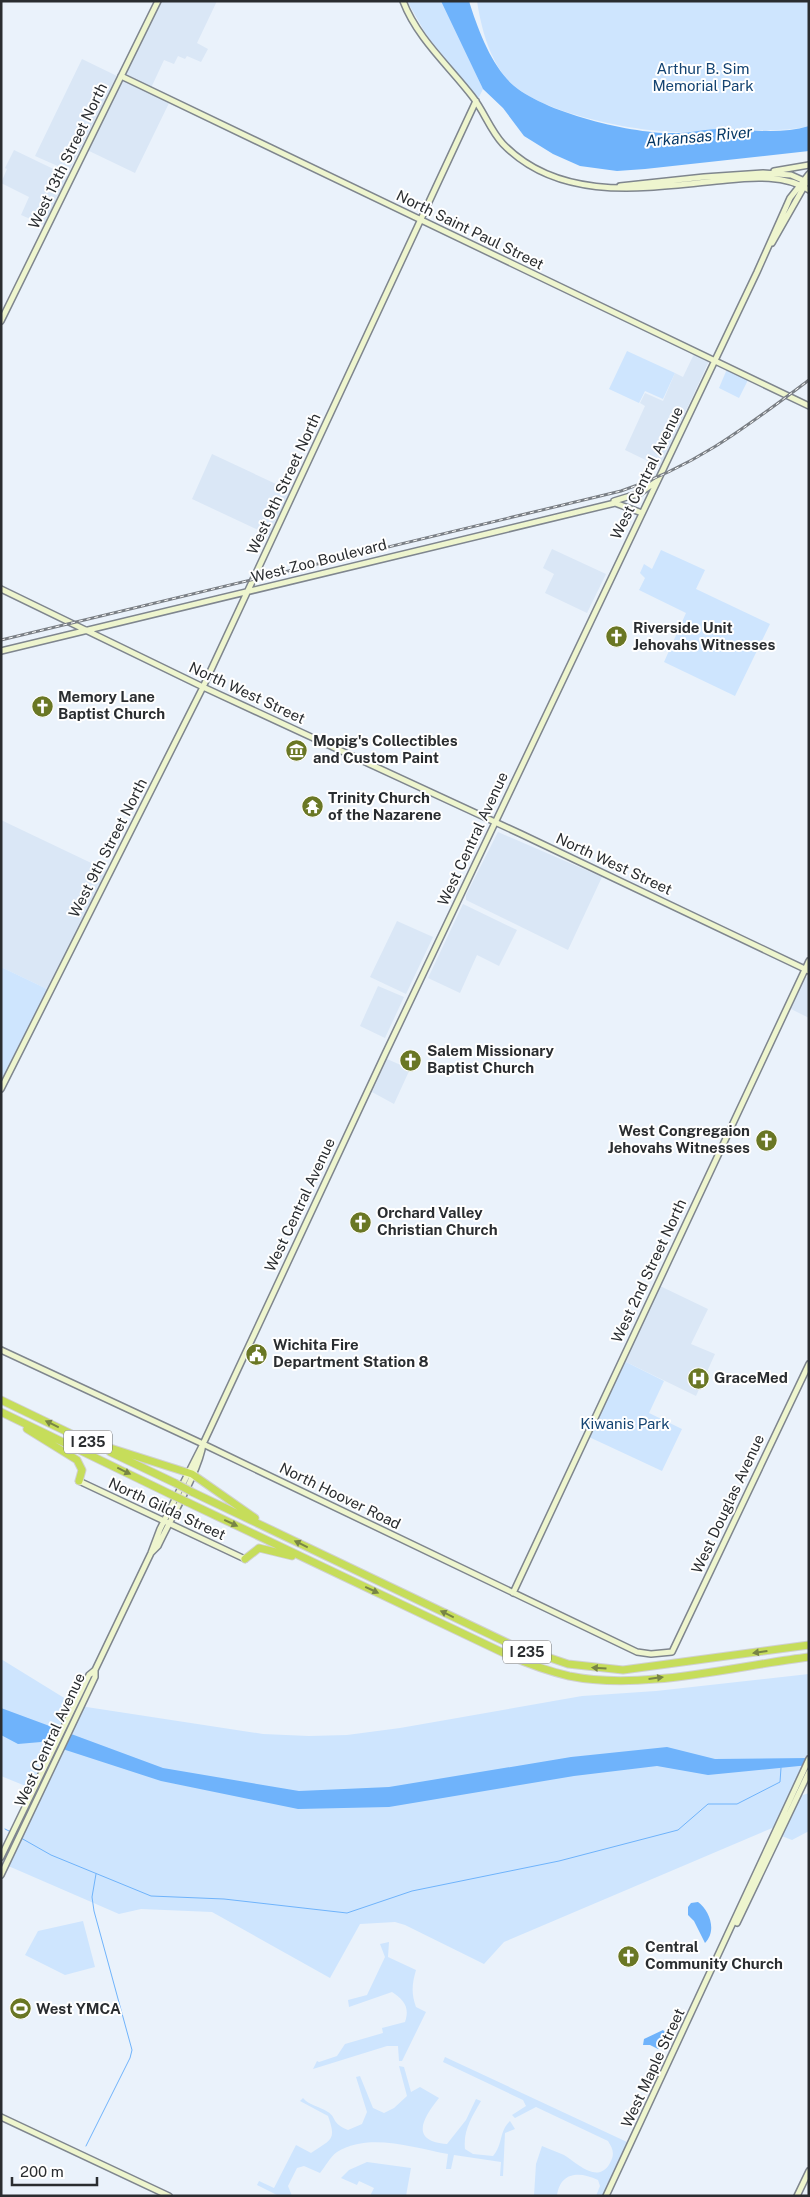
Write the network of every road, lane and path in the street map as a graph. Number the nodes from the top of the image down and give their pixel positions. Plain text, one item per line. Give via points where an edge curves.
1 (158, 1) edge
2 (403, 1) edge
3 (121, 76) junction
4 (476, 101) junction
5 (809, 165) edge
6 (764, 173) junction
7 (809, 174) edge
8 (806, 184) edge
9 (613, 188) junction
10 (421, 220) junction
11 (1, 321) edge
12 (715, 361) junction
13 (809, 406) edge
14 (658, 480) junction
15 (604, 506) junction
16 (642, 513) junction
17 (1, 588) edge
18 (248, 592) junction
19 (87, 631) junction
20 (1, 652) edge
21 (203, 687) junction
22 (495, 822) junction
23 (809, 960) edge
24 (807, 970) edge
25 (1, 1089) edge
26 (1, 1350) edge
27 (809, 1364) edge
28 (1, 1400) edge
29 (1, 1413) edge
30 (82, 1439) junction
31 (203, 1444) junction
32 (190, 1472) junction
33 (79, 1481) joint
34 (166, 1523) junction
35 (269, 1529) junction
36 (245, 1560) joint
37 (328, 1569) junction
38 (513, 1593) junction
39 (809, 1645) edge
40 (671, 1653) joint
41 (809, 1657) edge
42 (95, 1670) junction
43 (809, 1759) edge
44 (809, 1772) edge
45 (778, 1831) junction
46 (1, 1857) edge
47 (1, 1875) edge
48 (1, 2117) edge
49 (809, 2171) edge
50 (169, 2196) edge
51 (606, 2196) edge
52 (797, 2196) edge

1 - 3 main road, West 13th Street North
2 - 4 main road via 422,35
3 - 10 main road, North Saint Paul Street
3 - 11 main road, West 13th Street North
4 - 9 main road via 503,143 537,169 568,182
4 - 10 main road, West 9th Street North
5 - 6 main road
6 - 8 main road via 784,173
6 - 9 main road via 704,176
7 - 8 main road, West Central Avenue
8 - 9 main road via 750,178
8 - 12 main road, West Central Avenue via 770,246
10 - 12 main road, North Saint Paul Street
10 - 18 main road, West 9th Street North
12 - 13 main road, North Saint Paul Street
12 - 14 main road, West Central Avenue
14 - 15 main road via 638,494
14 - 16 main road, West Central Avenue
15 - 16 main road, West Zoo Boulevard via 618,503
15 - 18 main road, West Zoo Boulevard
16 - 22 main road, West Central Avenue
17 - 19 main road, North West Street
18 - 19 main road, West Zoo Boulevard
18 - 21 main road, West 9th Street North
19 - 20 main road, West Zoo Boulevard
19 - 21 main road, North West Street
21 - 22 main road, North West Street
21 - 25 main road, West 9th Street North
22 - 24 main road, North West Street
22 - 31 main road, West Central Avenue
23 - 24 main road, West 2nd Street North
24 - 38 main road, West 2nd Street North
26 - 31 main road, North Hoover Road
27 - 40 main road, West Douglas Avenue
30 -> 28 highway, I 235
29 - 33 highway via 77,1460 82,1470
29 -> 37 highway, I 235, bridge
30 - 32 highway
30 - 35 highway, I 235, bridge
31 - 32 main road, West Central Avenue
31 - 38 main road, North Hoover Road
32 - 34 main road, West Central Avenue
32 - 35 highway
33 - 34 main road, North Gilda Street
34 - 36 main road, North Gilda Street
34 - 42 main road, West Central Avenue via 158,1546 151,1553
39 -> 35 highway, I 235 via 623,1670 568,1664 512,1645
36 - 37 highway via 253,1551 263,1548
37 -> 41 highway, I 235 via 508,1655 570,1676 637,1680
38 - 40 main road, North Hoover Road via 637,1652
42 - 46 main road, West Central Avenue via 89,1675
42 - 47 main road, West Central Avenue via 95,1677
43 - 45 main road, West Maple Street
44 - 45 main road, West Maple Street
45 - 51 main road, West Maple Street
48 - 50 main road
49 - 52 main road

